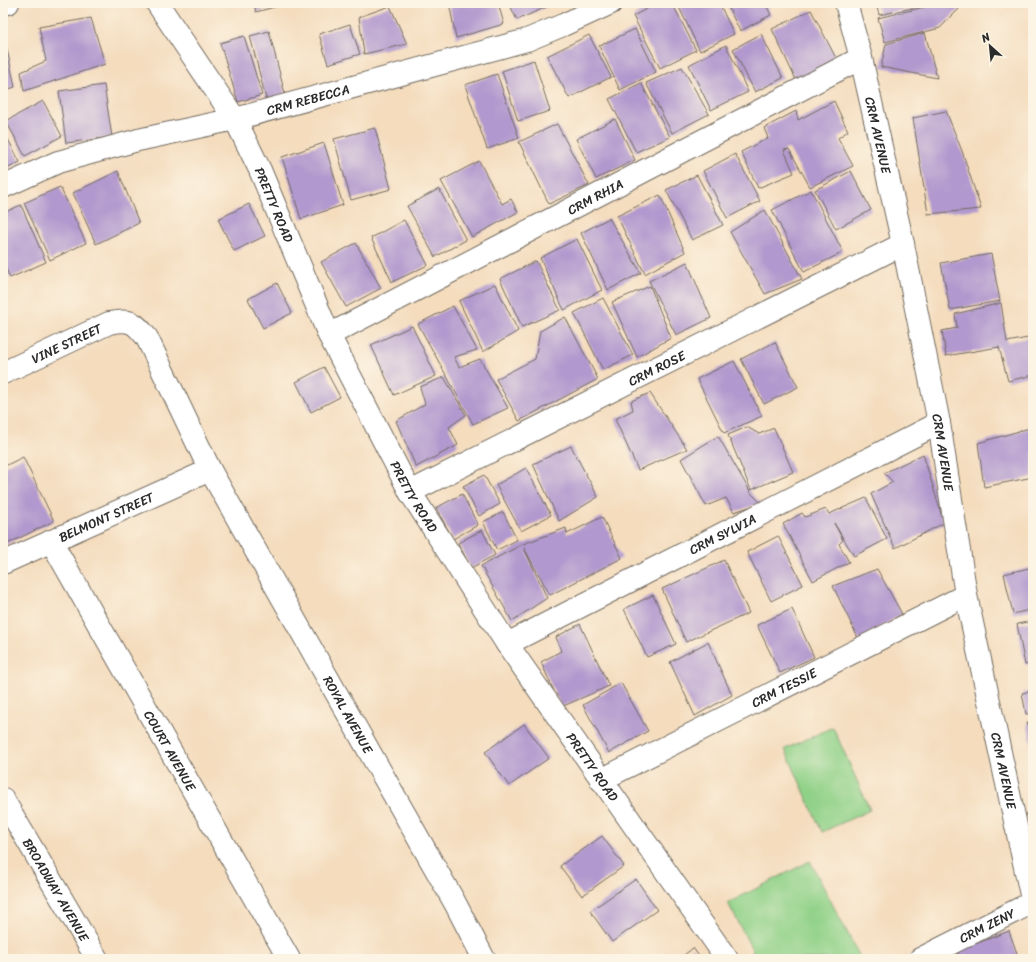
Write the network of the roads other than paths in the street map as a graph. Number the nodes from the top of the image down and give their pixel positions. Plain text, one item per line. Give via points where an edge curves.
1 (8, 3) edge
2 (157, 3) edge
3 (611, 3) edge
4 (846, 3) edge
5 (3, 4) edge
6 (861, 58) junction
7 (235, 119) junction
8 (3, 187) edge
9 (903, 244) junction
10 (132, 322) joint
11 (329, 335) junction
12 (3, 373) edge
13 (939, 423) junction
14 (210, 470) junction
15 (410, 492) junction
16 (52, 541) junction
17 (3, 563) edge
18 (966, 595) junction
19 (507, 644) junction
20 (601, 780) junction
21 (3, 799) edge
22 (1033, 903) edge
23 (97, 959) edge
24 (289, 959) edge
25 (484, 959) edge
26 (727, 959) edge
27 (920, 959) edge

1 - 5 street
2 - 7 street, PRETTY ROAD
3 - 7 street, CRM REBECCA via 527,40
4 - 6 street, CRM AVENUE
6 - 9 street, CRM AVENUE
6 - 11 street, CRM RHIA
7 - 8 street, CRM REBECCA via 138,140 58,162
7 - 11 street, PRETTY ROAD via 260,170
9 - 13 street, CRM AVENUE
9 - 15 street, CRM ROSE
10 - 12 street, VINE STREET via 109,323
10 - 14 street, ROYAL AVENUE via 147,338
11 - 15 street, PRETTY ROAD
13 - 18 street, CRM AVENUE
13 - 19 street, CRM SYLVIA
14 - 16 street, BELMONT STREET
14 - 25 street, ROYAL AVENUE via 455,903
15 - 19 street, PRETTY ROAD
16 - 17 street, BELMONT STREET
16 - 24 street, COURT AVENUE
18 - 20 street, CRM TESSIE
18 - 22 street, CRM AVENUE
19 - 20 street, PRETTY ROAD
20 - 26 street, PRETTY ROAD
21 - 23 street, BROADWAY AVENUE
22 - 27 street, CRM ZENY

